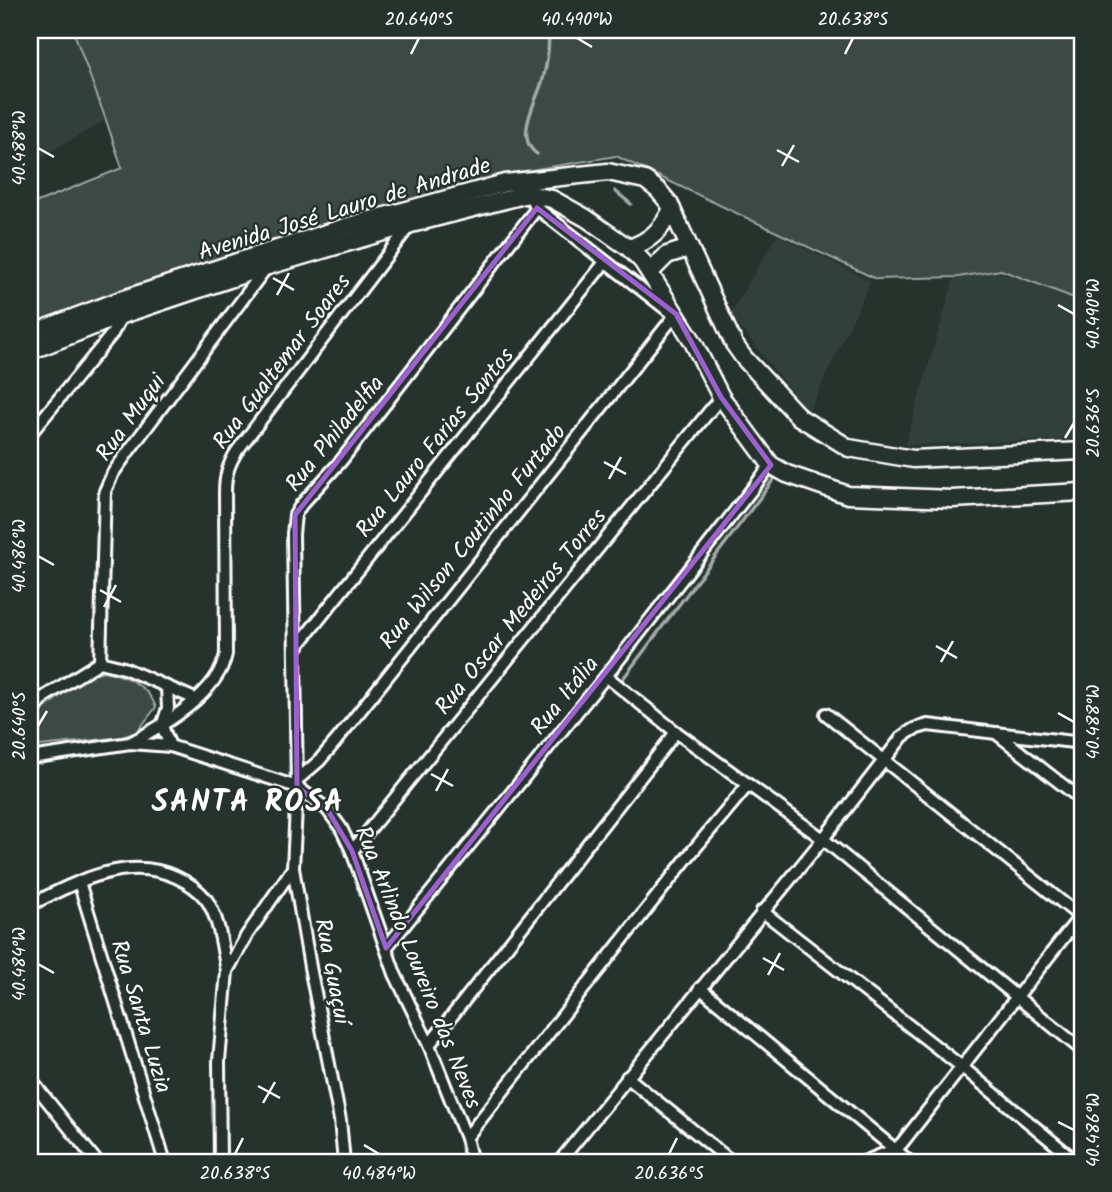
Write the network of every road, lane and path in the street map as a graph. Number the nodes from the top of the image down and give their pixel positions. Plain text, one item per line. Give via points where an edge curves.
1 (532, 201) junction
2 (672, 209) junction
3 (411, 224) junction
4 (629, 248) junction
5 (689, 248) junction
6 (605, 262) junction
7 (268, 266) junction
8 (650, 272) junction
9 (676, 314) junction
10 (122, 315) junction
11 (30, 334) edge
12 (30, 351) edge
13 (721, 397) junction
14 (30, 434) edge
15 (1082, 451) edge
16 (778, 469) junction
17 (1082, 492) edge
18 (296, 648) junction
19 (100, 662) junction
20 (606, 676) junction
21 (167, 688) junction
22 (44, 697) junction
23 (30, 698) edge
24 (195, 699) junction
25 (826, 714) dead end
26 (30, 716) edge
27 (162, 726) junction
28 (676, 732) junction
29 (996, 733) junction
30 (130, 743) junction
31 (1082, 743) edge
32 (170, 746) junction
33 (30, 758) edge
34 (884, 760) junction
35 (297, 783) junction
36 (748, 785) junction
37 (1082, 800) edge
38 (822, 839) junction
39 (352, 851) junction
40 (293, 869) junction
41 (79, 882) junction
42 (30, 905) edge
43 (762, 911) junction
44 (1082, 916) edge
45 (386, 948) junction
46 (227, 971) junction
47 (700, 988) junction
48 (1016, 998) junction
49 (429, 1045) junction
50 (1082, 1050) edge
51 (962, 1067) junction
52 (627, 1077) junction
53 (30, 1079) edge
54 (466, 1138) junction
55 (896, 1149) junction
56 (97, 1162) edge
57 (165, 1162) edge
58 (220, 1162) edge
59 (344, 1162) edge
60 (472, 1162) edge
61 (560, 1162) edge
62 (732, 1162) edge
63 (864, 1162) edge
64 (910, 1162) edge
65 (1077, 1162) edge

1 - 3 street, Avenida José Lauro de Andrade via 521,194
1 - 4 street via 552,200
1 - 6 street
1 - 18 street, Rua Philadelfia via 341,461 295,515
2 - 4 street via 655,235
2 - 5 street, Avenida José Lauro de Andrade
2 - 11 street, Avenida José Lauro de Andrade via 645,180 608,172 505,183 345,227
3 - 7 street, Avenida José Lauro de Andrade
3 - 24 street, Rua Gualtemar Soares via 229,463 225,476 226,654 218,678
4 - 8 street
5 - 8 street via 667,255
5 - 15 street, Avenida José Lauro de Andrade via 744,358 799,417 849,448 913,459
6 - 9 street
6 - 18 street, Rua Lauro Farias Santos
7 - 10 street, Avenida José Lauro de Andrade
7 - 19 street, Rua Muqui via 113,473 106,491
8 - 9 street
9 - 13 street
9 - 35 street, Rua Wilson Coutinho Furtado via 337,741
10 - 12 street, Avenida José Lauro de Andrade
10 - 14 street via 112,334
13 - 16 street
13 - 39 street, Rua Oscar Medeiros Torres
16 - 17 street via 848,495 952,499
16 - 20 street, Rua Itália
18 - 35 street, Rua Philadelfia
19 - 21 street
19 - 22 street
20 - 28 street
20 - 45 street, Rua Itália
21 - 24 street
21 - 27 street via 168,708
22 - 23 street
22 - 26 street
24 - 27 street, Rua Gualtemar Soares
25 - 34 street
27 - 30 street, Rua Gualtemar Soares
27 - 32 street
28 - 36 street
28 - 49 street
29 - 31 street
29 - 34 street via 928,724 903,736
29 - 37 street
30 - 32 street, Rua Arlindo Loureiro das Neves
30 - 33 street, Rua Arlindo Loureiro das Neves
32 - 35 street, Rua Arlindo Loureiro das Neves
34 - 38 street
34 - 44 street
35 - 39 street, Rua Arlindo Loureiro das Neves via 327,810
35 - 40 street, Rua Guaçuí
36 - 38 street
36 - 54 street
38 - 43 street
38 - 48 street
39 - 45 street, Rua Arlindo Loureiro das Neves
40 - 46 street
40 - 59 street, Rua Guaçuí
41 - 42 street
41 - 46 street via 134,868 163,871 187,882 206,899
41 - 57 street, Rua Santa Luzia
43 - 47 street
43 - 51 street
44 - 48 street
45 - 49 street, Rua Arlindo Loureiro das Neves
46 - 58 street via 219,1061
47 - 52 street
47 - 55 street
48 - 50 street
48 - 51 street
49 - 54 street, Rua Arlindo Loureiro das Neves
51 - 55 street
51 - 65 street
52 - 61 street
52 - 62 street
53 - 56 street
54 - 60 street, Rua Arlindo Loureiro das Neves
55 - 63 street
55 - 64 street

